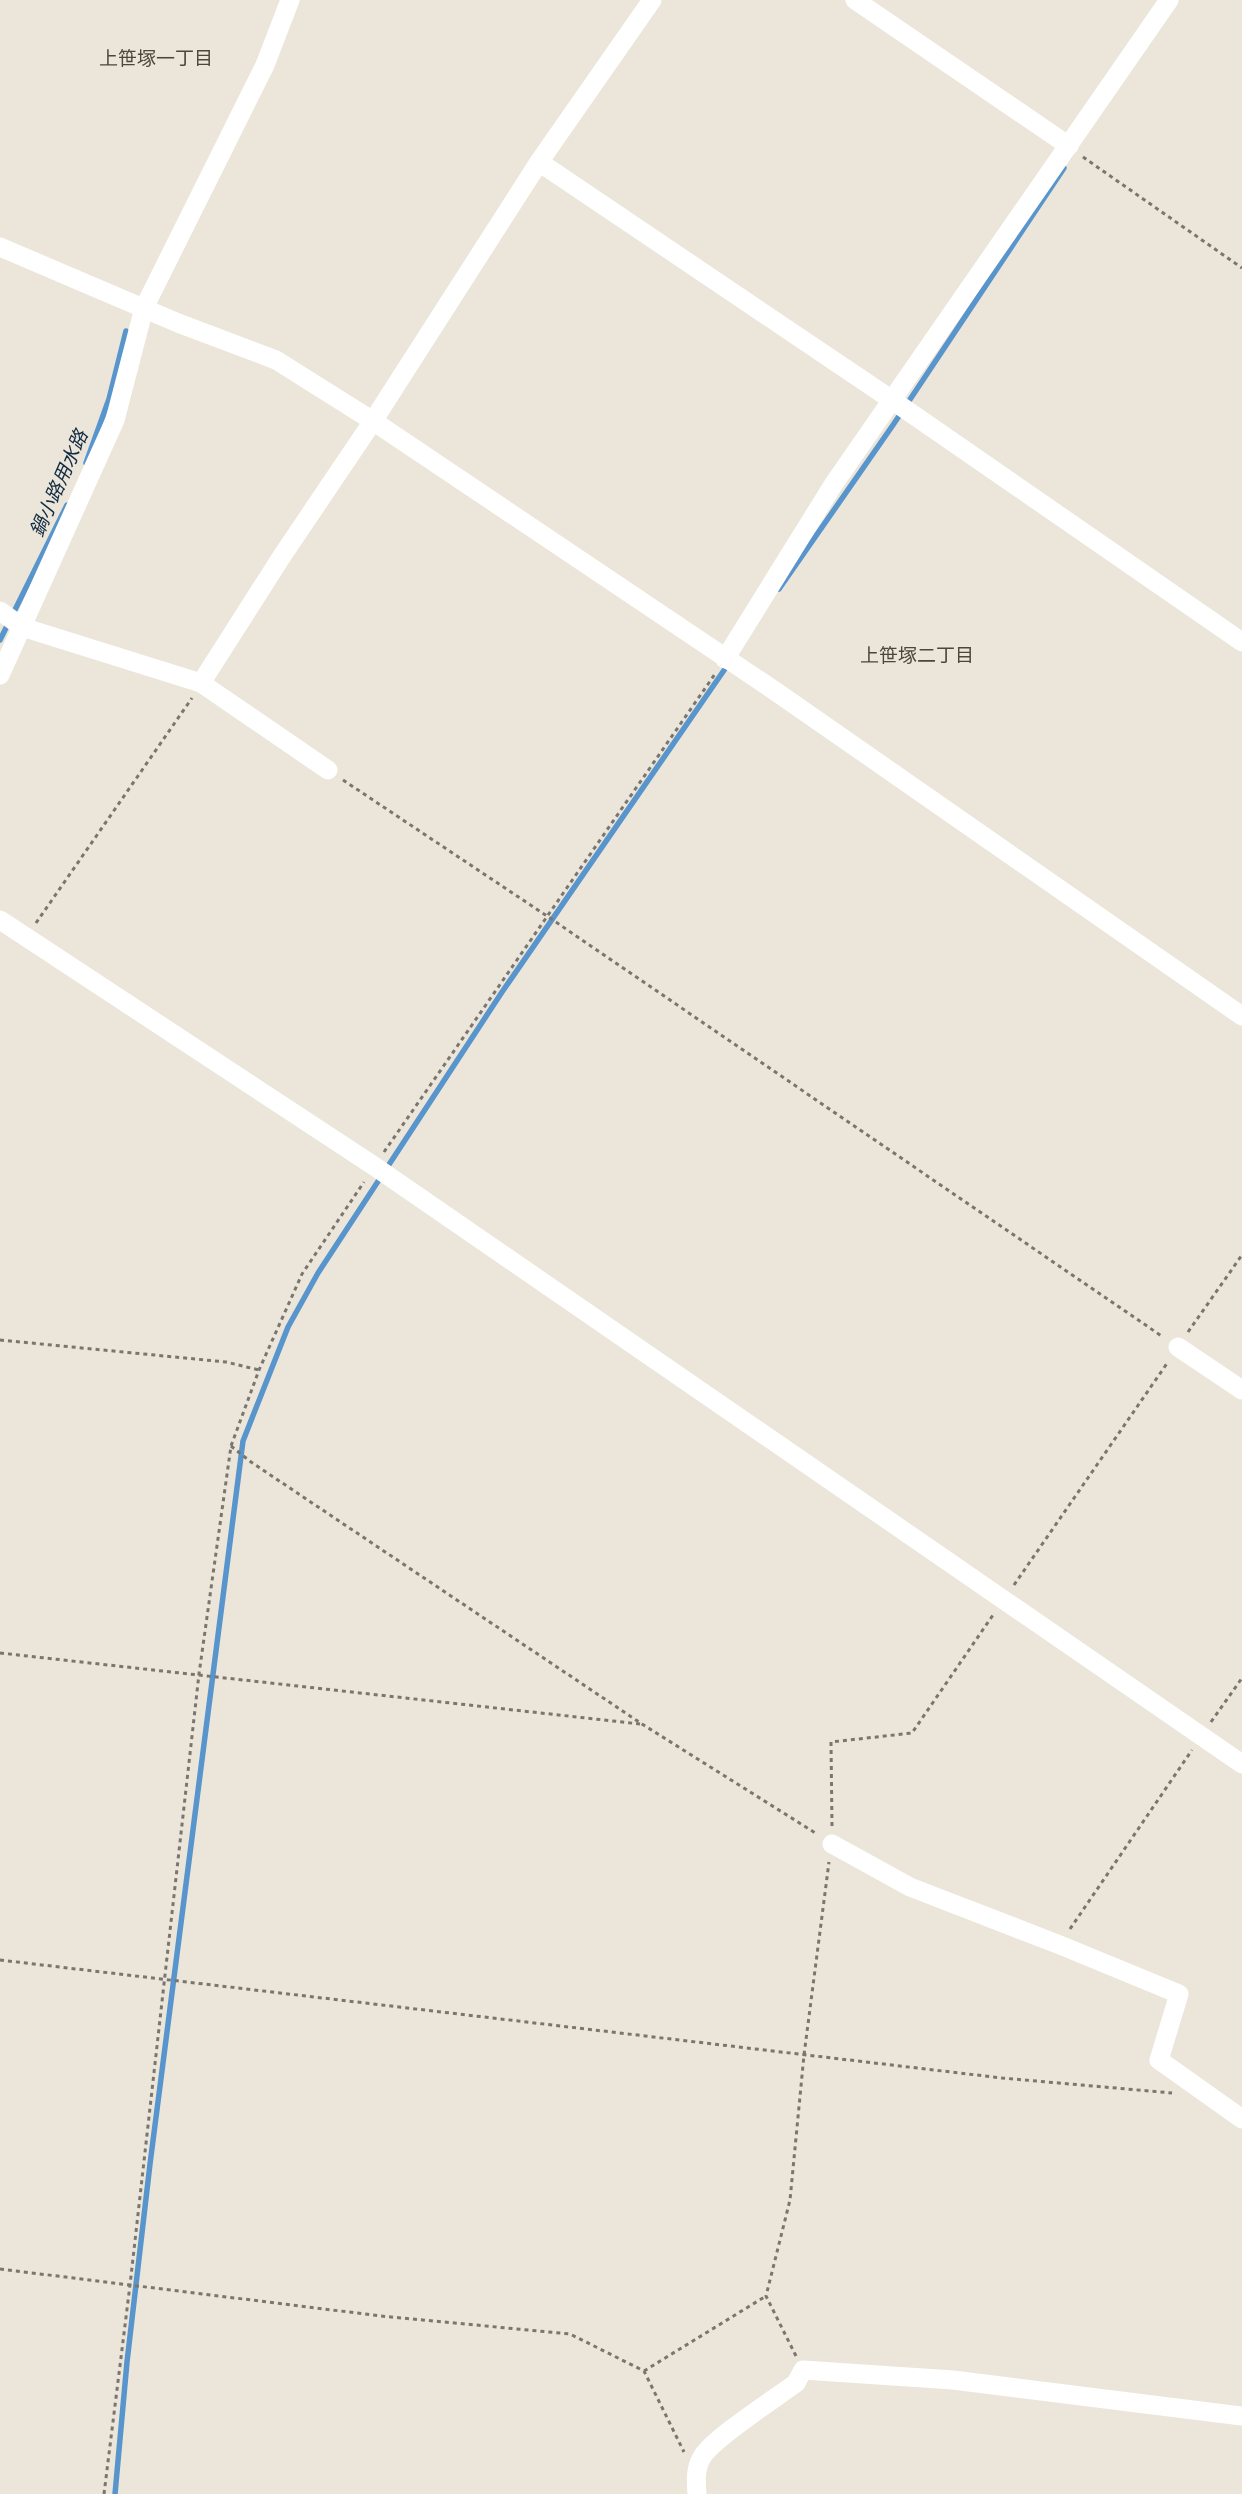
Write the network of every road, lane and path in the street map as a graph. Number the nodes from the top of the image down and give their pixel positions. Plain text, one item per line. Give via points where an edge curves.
1 (290, 0) edge
2 (652, 0) edge
3 (855, 0) edge
4 (1169, 0) edge
5 (1068, 146) junction
6 (539, 162) junction
7 (0, 247) edge
8 (1242, 268) edge
9 (144, 308) junction
10 (892, 400) junction
11 (373, 421) junction
12 (0, 610) edge
13 (22, 627) junction
14 (1242, 642) edge
15 (725, 659) junction
16 (0, 675) edge
17 (202, 682) junction
18 (328, 770) joint
19 (548, 916) junction
20 (0, 920) edge
21 (28, 936) junction
22 (1242, 1016) edge
23 (374, 1166) junction
24 (1242, 1255) edge
25 (0, 1340) edge
26 (1178, 1347) junction
27 (259, 1370) junction
28 (1242, 1390) edge
29 (231, 1446) junction
30 (1004, 1599) junction
31 (0, 1652) edge
32 (199, 1674) junction
33 (1242, 1678) edge
34 (642, 1724) junction
35 (1201, 1736) junction
36 (1242, 1764) edge
37 (832, 1844) junction
38 (1060, 1945) junction
39 (0, 1960) edge
40 (164, 1980) junction
41 (804, 2055) junction
42 (1179, 2094) dead end
43 (1242, 2119) edge
44 (0, 2269) edge
45 (130, 2285) junction
46 (766, 2296) junction
47 (803, 2370) junction
48 (644, 2371) junction
49 (1242, 2416) edge
50 (696, 2474) junction
51 (104, 2494) edge
52 (697, 2494) edge

1 - 9 street via 265,65
2 - 6 street
3 - 5 street
4 - 5 street
5 - 8 path
5 - 10 street
6 - 10 street
6 - 11 street
7 - 9 street
9 - 11 street via 276,360
9 - 13 street via 115,420
10 - 14 street
10 - 15 street via 833,486
11 - 15 street
11 - 17 street
12 - 13 street
13 - 16 street
13 - 17 street
15 - 19 path
15 - 22 street
17 - 18 street
17 - 21 path
18 - 19 path
19 - 23 path
19 - 26 path
20 - 21 street
21 - 23 street
23 - 27 path via 302,1274
23 - 30 street
24 - 26 path
25 - 27 path via 226,1362
26 - 28 street
26 - 30 path
27 - 29 path
29 - 32 path
29 - 34 path
30 - 35 street
30 - 37 path via 912,1733 831,1742
31 - 32 path
32 - 34 path
32 - 40 path
33 - 35 path
34 - 37 path
35 - 36 street
35 - 38 path
37 - 38 street via 910,1887
37 - 41 path
38 - 43 street via 1179,1994 1159,2060
39 - 40 path
40 - 41 path
40 - 45 path
41 - 42 path
41 - 46 path via 790,2200
44 - 45 path
45 - 48 path via 381,2316 570,2334
45 - 51 path
46 - 47 path
46 - 48 path
47 - 49 street via 953,2380
47 - 50 street via 796,2383 717,2441 702,2456
48 - 50 path
50 - 52 street

